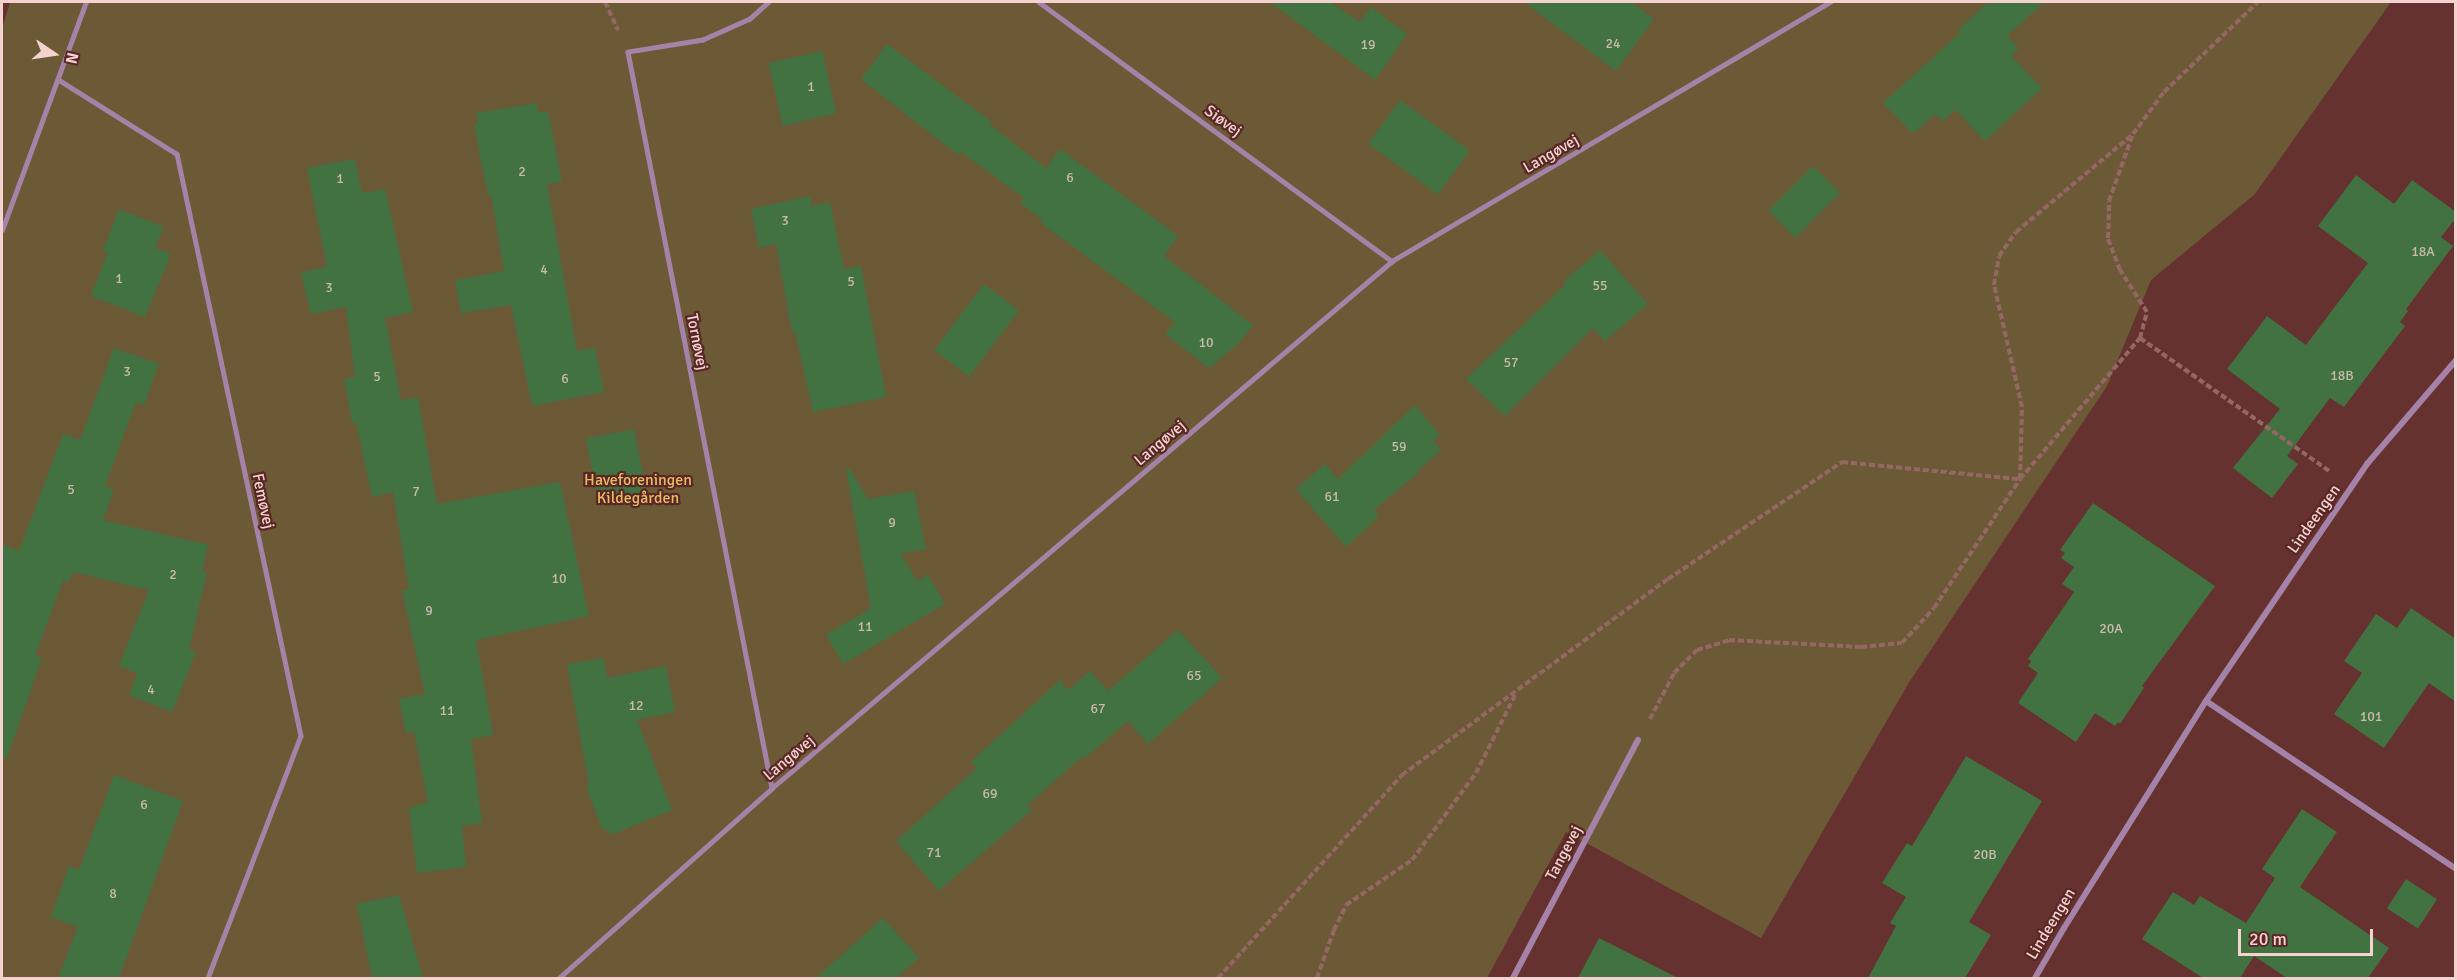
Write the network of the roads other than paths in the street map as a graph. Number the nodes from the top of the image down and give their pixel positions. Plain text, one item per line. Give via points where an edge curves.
1 (86, 2) edge
2 (769, 2) edge
3 (1039, 2) edge
4 (1819, 2) edge
5 (1830, 2) edge
6 (1825, 7) junction
7 (59, 80) junction
8 (2, 230) edge
9 (1392, 261) junction
10 (2456, 360) edge
11 (2206, 701) junction
12 (1638, 740) road end
13 (772, 788) junction
14 (2456, 869) edge
15 (208, 978) edge
16 (559, 978) edge
17 (1513, 978) edge
18 (2035, 978) edge

1 - 7 lane
2 - 13 lane, Tornøvej via 750,19 703,39 628,52
3 - 9 lane, Siøvej
4 - 6 lane
5 - 6 lane, Langøvej
6 - 9 lane, Langøvej
7 - 8 lane
7 - 15 lane, Femøvej via 177,154 301,736
9 - 13 lane, Langøvej
10 - 11 street, Lindeengen via 2367,464
11 - 14 street
11 - 18 street, Lindeengen
12 - 17 street, Tangevej
13 - 16 lane, Langøvej

